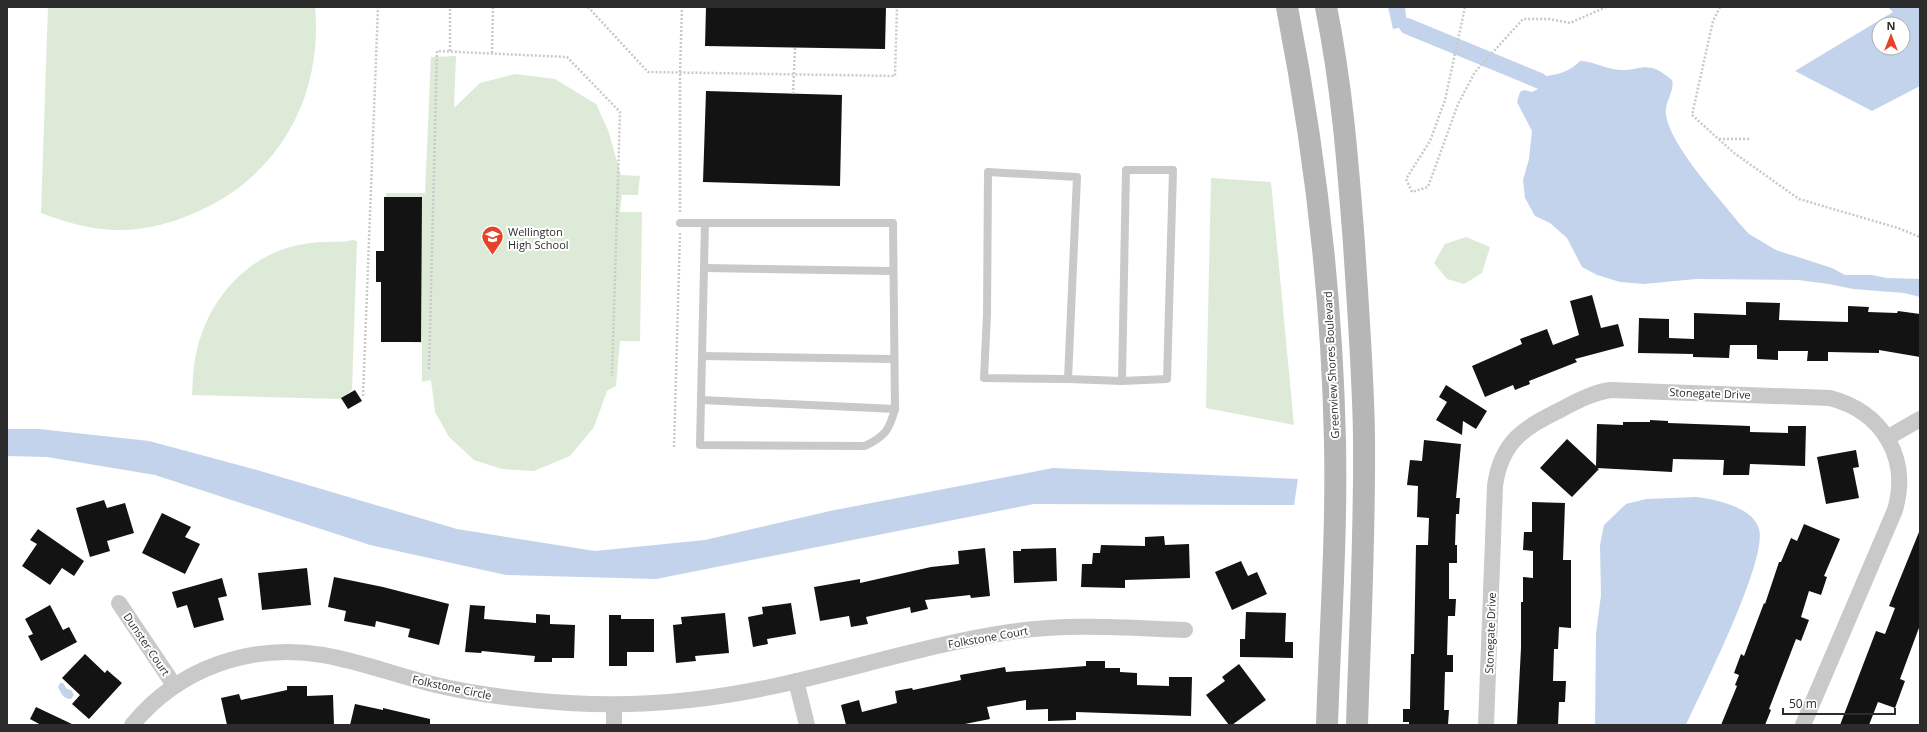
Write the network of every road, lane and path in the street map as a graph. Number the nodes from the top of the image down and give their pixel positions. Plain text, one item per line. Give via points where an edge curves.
1 (378, 7) edge
2 (450, 7) edge
3 (493, 7) edge
4 (588, 7) edge
5 (682, 7) edge
6 (897, 7) edge
7 (1287, 7) edge
8 (1326, 7) edge
9 (1465, 7) edge
10 (1606, 7) edge
11 (1720, 7) edge
12 (795, 48) dead end
13 (450, 52) junction
14 (492, 54) junction
15 (680, 72) junction
16 (795, 74) junction
17 (794, 94) dead end
18 (1718, 139) junction
19 (1750, 139) dead end
20 (680, 223) junction
21 (705, 223) junction
22 (1920, 237) edge
23 (704, 268) junction
24 (893, 271) junction
25 (702, 356) junction
26 (894, 359) junction
27 (429, 369) dead end
28 (612, 376) dead end
29 (1068, 379) junction
30 (1122, 381) junction
31 (363, 396) dead end
32 (701, 400) junction
33 (895, 409) junction
34 (1920, 419) edge
35 (1887, 438) junction
36 (674, 447) dead end
37 (119, 603) dead end
38 (1185, 630) dead end
39 (796, 681) junction
40 (174, 685) junction
41 (614, 705) junction
42 (132, 725) edge
43 (614, 725) edge
44 (807, 725) edge
45 (1327, 725) edge
46 (1357, 725) edge
47 (1486, 725) edge
48 (1803, 725) edge

1 - 31 path
2 - 13 path
3 - 14 path
4 - 15 path via 648,72
5 - 15 path
6 - 16 path via 895,76
7 - 45 street, Greenview Shores Boulevard via 1315,174 1332,353 1334,534
8 - 46 street via 1337,61 1344,123 1361,344 1364,518
9 - 10 path via 1445,100 1430,140 1406,179 1412,192 1428,187 1458,104 1475,72 1523,19 1549,19 1570,23
11 - 18 path via 1713,21 1692,115
12 - 16 path
13 - 14 path
13 - 27 path via 437,51
14 - 28 path via 567,57 620,112
15 - 16 path
15 - 20 path
16 - 17 path
18 - 19 path
18 - 22 path via 1799,199
20 - 21 lane
20 - 36 path
21 - 23 lane
21 - 24 lane via 893,223
23 - 24 lane
23 - 25 lane
24 - 26 lane
25 - 26 lane
25 - 32 lane
26 - 33 lane
29 - 29 lane via 984,378 988,172 1077,177
29 - 30 lane
30 - 30 lane via 1167,379 1172,170 1126,170
32 - 33 lane
32 - 33 lane via 700,445 865,446 878,439 890,426
34 - 35 street
35 - 47 street, Stonegate Drive via 1869,417 1850,405 1830,398 1610,390 1588,396 1530,425 1505,451 1497,474
35 - 48 street, Stonegate Drive via 1896,457 1900,478 1895,510
37 - 40 street, Dunster Court
38 - 39 street, Folkstone Court via 1057,627 1012,631 968,639
39 - 41 street, Folkstone Circle via 717,697
39 - 44 street
40 - 41 street, Folkstone Circle via 221,662 247,655 299,652 325,655 431,684 482,694 533,701
40 - 42 street, Folkstone Circle
41 - 43 street

